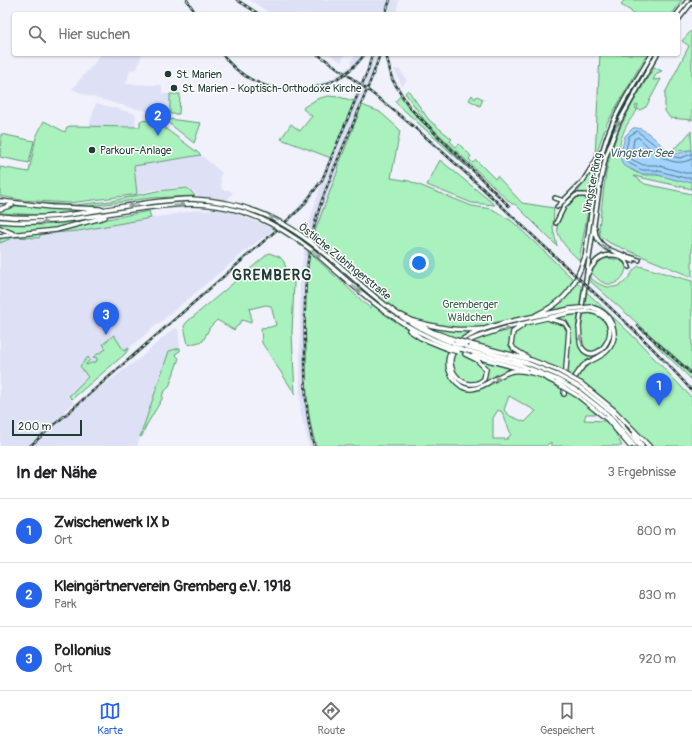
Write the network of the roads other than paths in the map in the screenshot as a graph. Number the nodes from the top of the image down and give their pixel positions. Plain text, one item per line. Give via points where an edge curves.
1 (688, 0) edge
2 (692, 2) edge
3 (679, 12) edge
4 (680, 17) edge
5 (651, 56) edge
6 (656, 56) edge
7 (605, 145) junction
8 (555, 198) dead end
9 (0, 201) edge
10 (564, 201) junction
11 (19, 205) junction
12 (565, 205) junction
13 (0, 209) edge
14 (105, 209) junction
15 (592, 213) junction
16 (116, 214) junction
17 (2, 216) edge
18 (595, 218) junction
19 (2, 221) edge
20 (556, 222) dead end
21 (0, 228) edge
22 (19, 233) junction
23 (0, 236) edge
24 (613, 255) junction
25 (630, 256) junction
26 (585, 257) joint
27 (639, 260) dead end
28 (628, 267) dead end
29 (586, 277) junction
30 (390, 309) junction
31 (591, 309) junction
32 (570, 311) junction
33 (530, 318) junction
34 (547, 318) junction
35 (413, 321) junction
36 (528, 324) junction
37 (579, 327) joint
38 (490, 328) junction
39 (452, 344) junction
40 (460, 351) junction
41 (465, 354) junction
42 (531, 360) junction
43 (544, 376) junction
44 (557, 377) junction
45 (570, 384) dead end
46 (580, 390) junction
47 (564, 394) dead end
48 (609, 413) junction
49 (626, 423) junction
50 (622, 437) junction
51 (626, 446) edge
52 (630, 446) edge
53 (634, 446) edge
54 (639, 446) edge
55 (642, 446) edge
56 (649, 446) edge

1 - 3 main road
2 - 4 main road
5 - 7 main road, Vingster Ring via 614,120
18 -> 6 main road, Vingster Ring via 602,172 613,136
7 - 10 main road via 583,181
7 - 15 main road, Vingster Ring
8 - 10 main road
9 - 11 highway
10 - 12 main road via 556,207
11 - 13 highway via 8,205
11 - 14 highway
12 - 15 main road via 576,195 586,195 590,200
12 - 20 main road
14 - 17 highway, Östliche Zubringerstraße via 54,217
30 -> 14 highway, Östliche Zubringerstraße, bridge via 313,244 280,221 262,213 235,204 192,199
15 - 26 main road, Vingster Ring
19 -> 16 highway, Östliche Zubringerstraße via 54,222
16 - 22 highway via 70,228
16 -> 39 highway, Östliche Zubringerstraße, bridge via 192,204 234,209 253,215 277,226 310,248 378,307 421,338
25 -> 18 main road via 600,244 596,238
18 - 29 main road, Vingster Ring
21 - 22 highway via 6,232
22 - 23 highway
24 - 25 main road via 633,260
24 - 28 main road via 624,259
24 - 29 main road via 597,259
25 - 27 main road
26 - 33 highway via 574,286 568,294 552,308
29 - 37 main road, Vingster Ring
30 - 35 highway
30 - 39 highway, Östliche Zubringerstraße via 419,329
31 - 32 highway, bridge
31 -> 37 highway via 609,324 610,338 604,348 594,353 586,351 580,342
31 - 45 highway via 603,312 611,321 614,332 612,344 603,354 585,365
32 - 33 highway
32 - 34 highway
33 - 38 highway
34 - 36 highway
34 - 47 highway via 562,321 568,330
35 - 38 highway via 442,329
35 - 39 highway
41 -> 36 highway via 477,360 486,369 484,379 480,383 468,384 458,379 452,368 455,350 478,336
36 - 42 highway via 514,332 511,344 519,353
38 -> 43 highway via 465,338 452,349 448,358 448,368 455,381 473,388 486,386 514,371
39 - 40 highway, bridge
39 - 42 highway, bridge via 470,344
39 - 44 highway, Östliche Zubringerstraße, bridge via 527,362
40 - 41 highway
40 - 44 highway via 521,365
41 - 43 highway
42 - 44 highway
43 - 44 highway
44 - 46 highway, bridge
44 - 46 highway, bridge
46 - 48 highway
46 - 49 highway via 605,403
46 - 50 highway
48 - 53 highway
48 - 54 highway
49 - 55 highway
49 - 56 highway
50 - 51 highway
50 - 52 highway

